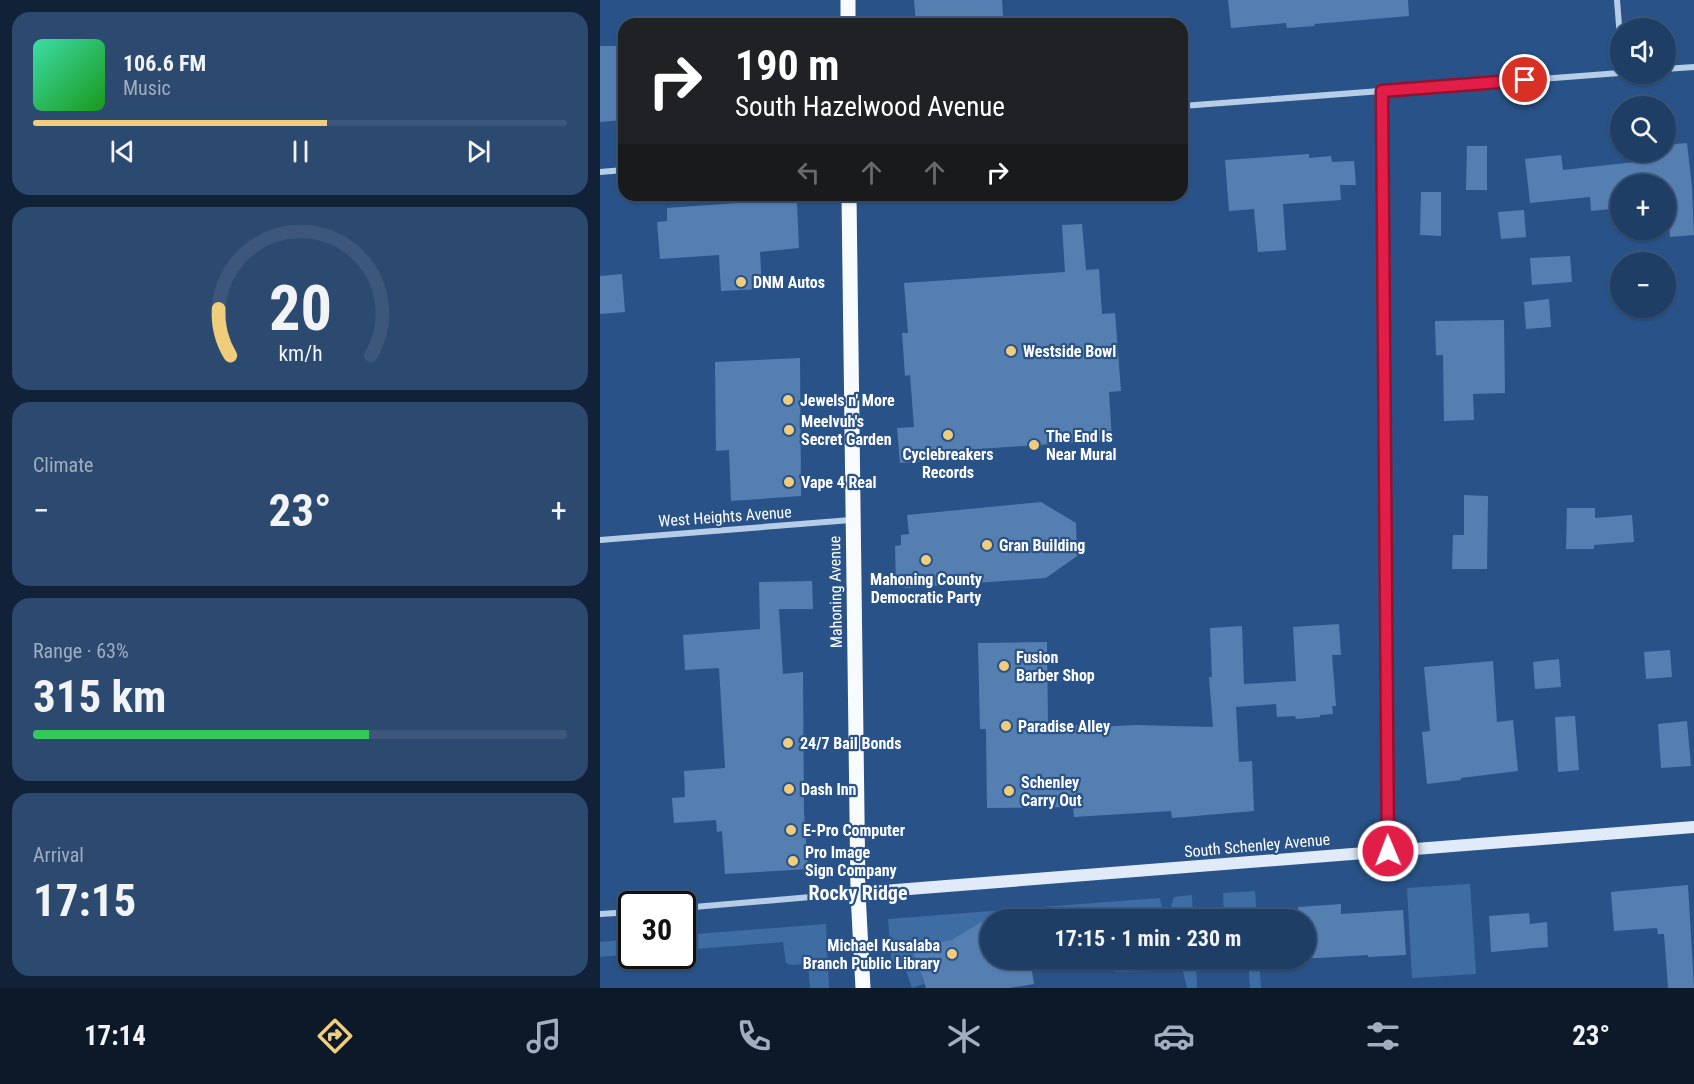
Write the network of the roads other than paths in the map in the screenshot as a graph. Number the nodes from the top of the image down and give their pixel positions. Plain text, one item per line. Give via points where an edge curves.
1 (848, 0) edge
2 (1617, 0) edge
3 (848, 18) edge
4 (1618, 18) edge
5 (1694, 67) edge
6 (1676, 68) edge
7 (1610, 74) edge
8 (1382, 91) junction
9 (1188, 106) edge
10 (618, 170) edge
11 (600, 172) edge
12 (849, 201) edge
13 (852, 520) junction
14 (600, 540) edge
15 (1694, 827) edge
16 (1388, 851) junction
17 (858, 893) junction
18 (696, 907) edge
19 (618, 913) edge
20 (600, 914) edge
21 (863, 988) edge

1 - 3 main road
2 - 4 street
5 - 6 street
7 - 8 street
8 - 9 street
8 - 16 street
10 - 11 street
12 - 13 main road, Mahoning Avenue
13 - 14 street, West Heights Avenue
13 - 17 main road, Mahoning Avenue
15 - 16 street, South Schenley Avenue
16 - 17 street, South Schenley Avenue
17 - 18 street
17 - 21 main road, Mahoning Avenue
19 - 20 street

